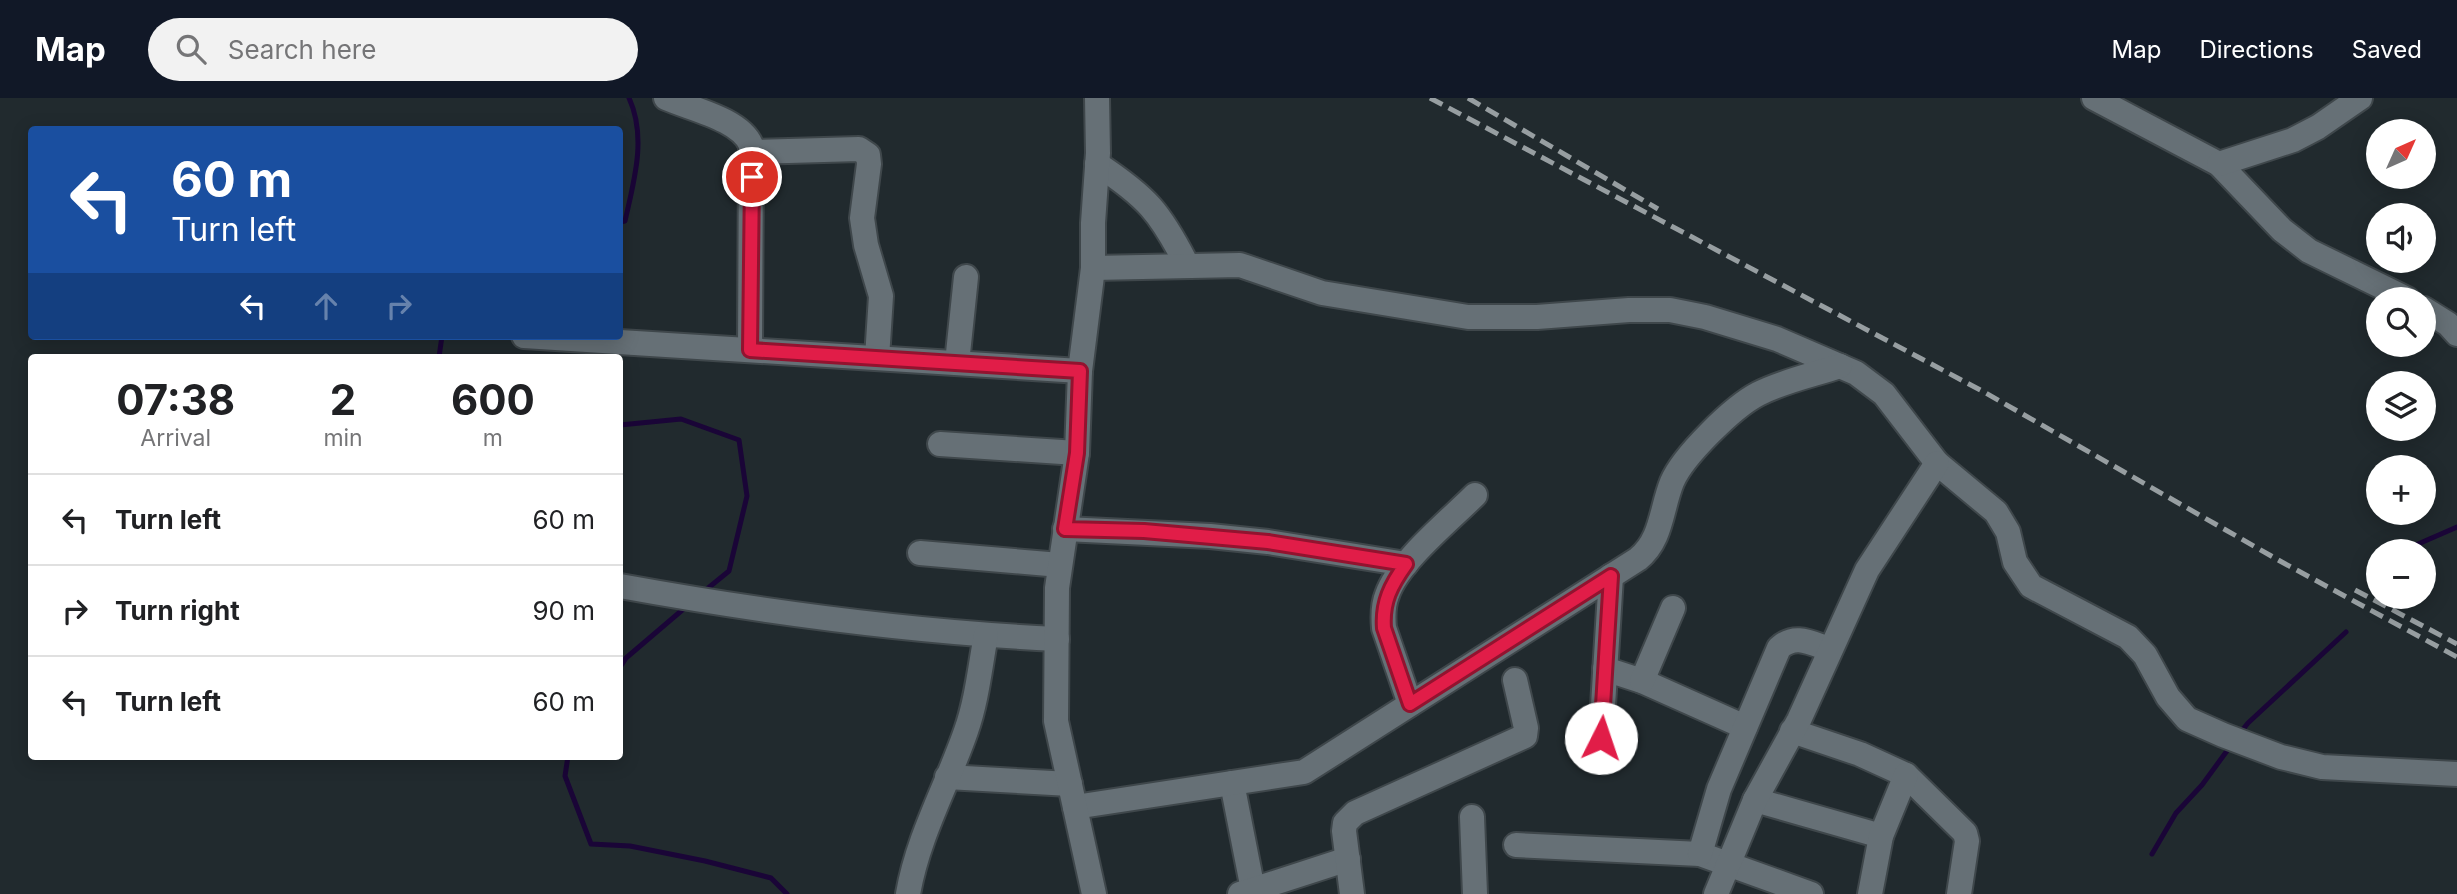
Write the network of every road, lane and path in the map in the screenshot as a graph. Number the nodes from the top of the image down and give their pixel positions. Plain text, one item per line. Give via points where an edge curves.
1 (666, 98) edge
2 (1097, 98) edge
3 (2094, 98) edge
4 (2360, 98) edge
5 (752, 152) junction
6 (1097, 164) junction
7 (2219, 164) junction
8 (1187, 265) junction
9 (1093, 268) junction
10 (966, 277) dead end
11 (2382, 287) edge
12 (2436, 315) edge
13 (2454, 325) edge
14 (589, 340) edge
15 (750, 350) junction
16 (877, 358) junction
17 (957, 363) junction
18 (1840, 366) junction
19 (1080, 371) junction
20 (940, 444) dead end
21 (1077, 453) junction
22 (1937, 463) junction
23 (1475, 495) dead end
24 (1065, 529) junction
25 (920, 553) dead end
26 (1406, 564) junction
27 (1060, 565) junction
28 (1611, 576) junction
29 (623, 587) edge
30 (1673, 608) dead end
31 (986, 635) junction
32 (1057, 639) junction
33 (1829, 649) junction
34 (1605, 669) junction
35 (1515, 680) dead end
36 (1642, 681) junction
37 (1410, 704) junction
38 (1745, 727) junction
39 (1792, 732) junction
40 (1601, 738) dead end
41 (2457, 774) edge
42 (1906, 775) junction
43 (947, 777) junction
44 (1232, 783) junction
45 (1072, 795) junction
46 (1755, 800) junction
47 (1472, 817) dead end
48 (1881, 836) junction
49 (1516, 845) dead end
50 (1700, 854) junction
51 (1348, 859) junction
52 (1727, 863) junction
53 (1475, 891) edge
54 (1247, 892) edge
55 (908, 894) edge
56 (1094, 894) edge
57 (1352, 894) edge
58 (1451, 894) edge
59 (1716, 894) edge
60 (1811, 894) edge
61 (1870, 894) edge
62 (1959, 894) edge

1 - 5 street via 738,129
2 - 6 street
3 - 7 street
4 - 7 street via 2293,140
5 - 15 street
5 - 16 street via 859,149 867,155 862,218 881,296
6 - 8 street via 1144,198
6 - 9 street
7 - 11 street via 2297,243
8 - 9 street
8 - 18 street via 1240,265 1322,293 1468,317 1653,309 1689,313 1777,340
9 - 19 street
10 - 17 street
12 - 13 street
14 - 15 street
15 - 16 street
16 - 17 street
17 - 19 street
18 - 22 street via 1884,394
18 - 28 street via 1766,390 1741,405 1675,474 1650,548
19 - 21 street
20 - 21 street
21 - 24 street
22 - 33 street via 1867,570
22 - 41 street via 1996,512 2008,531 2015,562 2031,586 2128,637 2188,719 2281,757 2322,767
23 - 26 street
24 - 26 street via 1233,538
24 - 27 street
25 - 27 street
26 - 37 street via 1388,591 1383,617
27 - 32 street
28 - 34 street
28 - 37 street
29 - 31 street via 723,605
30 - 36 street
31 - 32 street
31 - 43 street via 972,712
32 - 45 street via 1056,721
33 - 38 street via 1798,639 1783,644
33 - 39 street
34 - 36 street
34 - 40 street
35 - 51 street via 1525,736 1355,813 1345,823
36 - 38 street
37 - 44 street via 1304,772
38 - 50 street via 1715,799
39 - 42 street
39 - 46 street
42 - 48 street
42 - 62 street via 1965,832
43 - 45 street
43 - 55 street via 912,868
44 - 45 street
44 - 54 street
45 - 56 street
46 - 48 street
46 - 52 street
47 - 53 street
48 - 61 street
49 - 50 street
50 - 52 street
51 - 54 street
51 - 57 street
52 - 59 street
52 - 60 street
53 - 58 street

